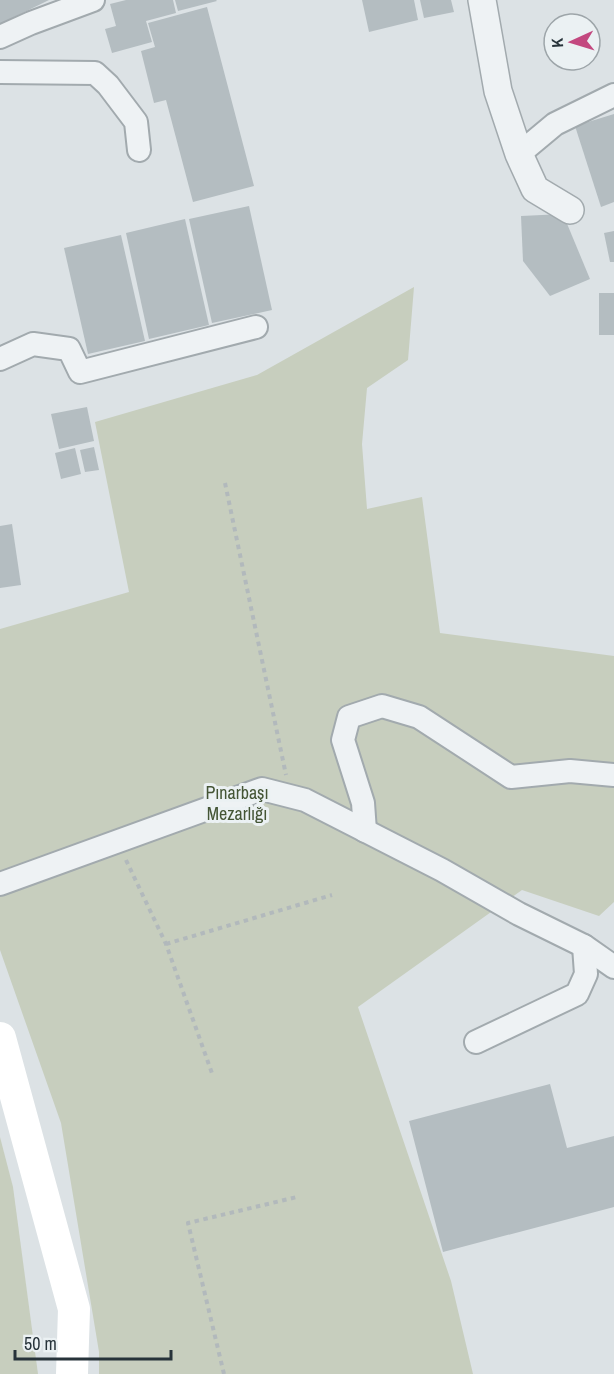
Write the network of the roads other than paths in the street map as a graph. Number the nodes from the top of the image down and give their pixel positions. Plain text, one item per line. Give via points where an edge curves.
1 (93, 0) edge
2 (482, 0) edge
3 (0, 37) edge
4 (0, 72) edge
5 (614, 94) edge
6 (139, 150) dead end
7 (519, 154) junction
8 (570, 210) dead end
9 (256, 327) dead end
10 (0, 359) edge
11 (614, 775) edge
12 (365, 831) junction
13 (0, 884) edge
14 (585, 946) junction
15 (614, 967) edge
16 (0, 1038) edge
17 (476, 1042) dead end
18 (72, 1374) edge

1 - 3 street
2 - 7 street via 498,91
4 - 6 street via 95,74 136,122
5 - 7 street via 555,124
7 - 8 street via 535,189
9 - 10 street via 80,372 69,349 33,344
11 - 12 street via 570,771 511,777 418,717 382,706 349,717 343,740 363,803
12 - 13 street via 305,800 262,789
12 - 14 street
14 - 15 street
14 - 17 street via 586,974 577,993
16 - 18 main road via 74,1309

